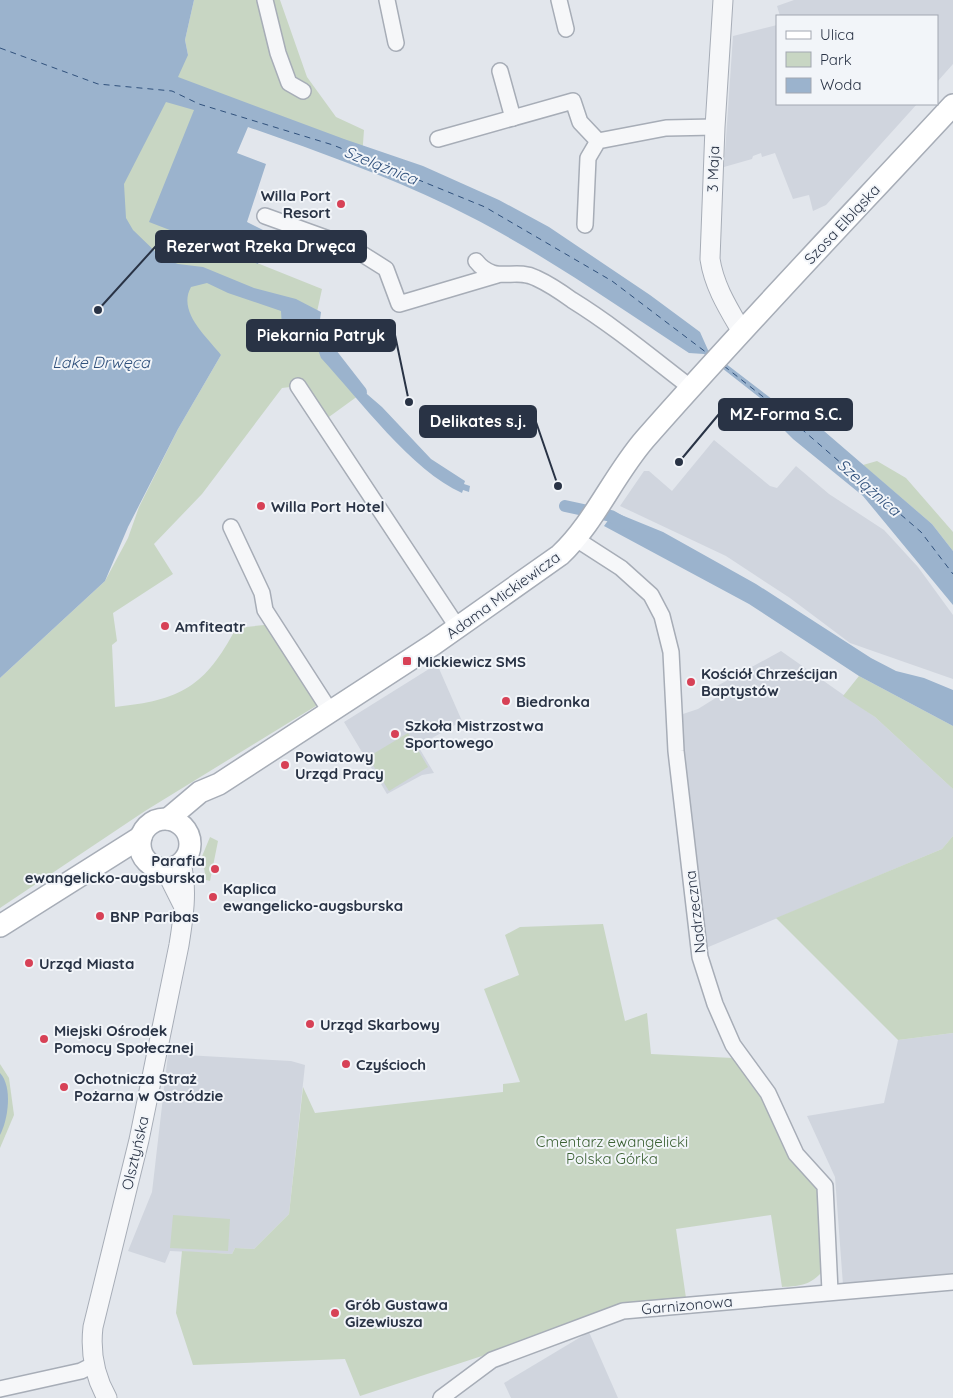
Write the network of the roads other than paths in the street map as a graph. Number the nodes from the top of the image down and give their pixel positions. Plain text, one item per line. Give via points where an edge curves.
1 (265, 0) edge
2 (387, 0) edge
3 (559, 0) edge
4 (723, 0) edge
5 (566, 28) dead end
6 (396, 43) dead end
7 (500, 71) dead end
8 (303, 92) dead end
9 (953, 105) edge
10 (513, 118) junction
11 (715, 127) junction
12 (438, 139) dead end
13 (598, 141) junction
14 (265, 216) dead end
15 (585, 225) dead end
16 (476, 261) dead end
17 (497, 275) junction
18 (736, 338) junction
19 (693, 384) junction
20 (298, 386) dead end
21 (231, 527) dead end
22 (576, 539) junction
23 (458, 628) junction
24 (330, 711) junction
25 (176, 822) junction
26 (142, 846) junction
27 (173, 866) junction
28 (0, 926) edge
29 (953, 1282) edge
30 (830, 1291) junction
31 (93, 1365) junction
32 (0, 1388) edge
33 (107, 1398) edge
34 (441, 1398) edge

1 - 8 street via 288,82
2 - 6 street
3 - 5 street
4 - 11 street, 3 Maja
7 - 10 street
9 - 18 main road, Szosa Elbląska
10 - 12 street
10 - 13 street via 573,101 580,122
11 - 13 street via 666,128
11 - 18 street, 3 Maja via 710,259
13 - 15 street via 588,158
14 - 17 street via 351,247 386,269 399,304
16 - 17 street
17 - 19 street via 525,274 548,285 610,324
18 - 19 main road, Adama Mickiewicza
19 - 22 main road, Adama Mickiewicza via 619,470
20 - 23 street
21 - 24 street via 262,593 265,610
22 - 23 main road, Adama Mickiewicza via 544,568
22 - 30 street, Nadrzeczna via 621,568 651,595 662,616 671,652 676,751 700,957 715,1004 733,1044 768,1093 796,1154 825,1186
23 - 24 main road, Adama Mickiewicza
24 - 25 main road, Adama Mickiewicza via 219,784 200,792
25 - 26 main road via 161,819 149,825
25 - 27 main road via 189,836 191,846 188,856
26 - 27 main road via 152,865
26 - 28 main road via 104,859
27 - 31 street, Olsztyńska via 183,915 153,1075 92,1327
29 - 30 street, Garnizonowa
30 - 34 street, Garnizonowa via 623,1311 492,1360
31 - 32 street via 81,1371
31 - 33 street, Olsztyńska

